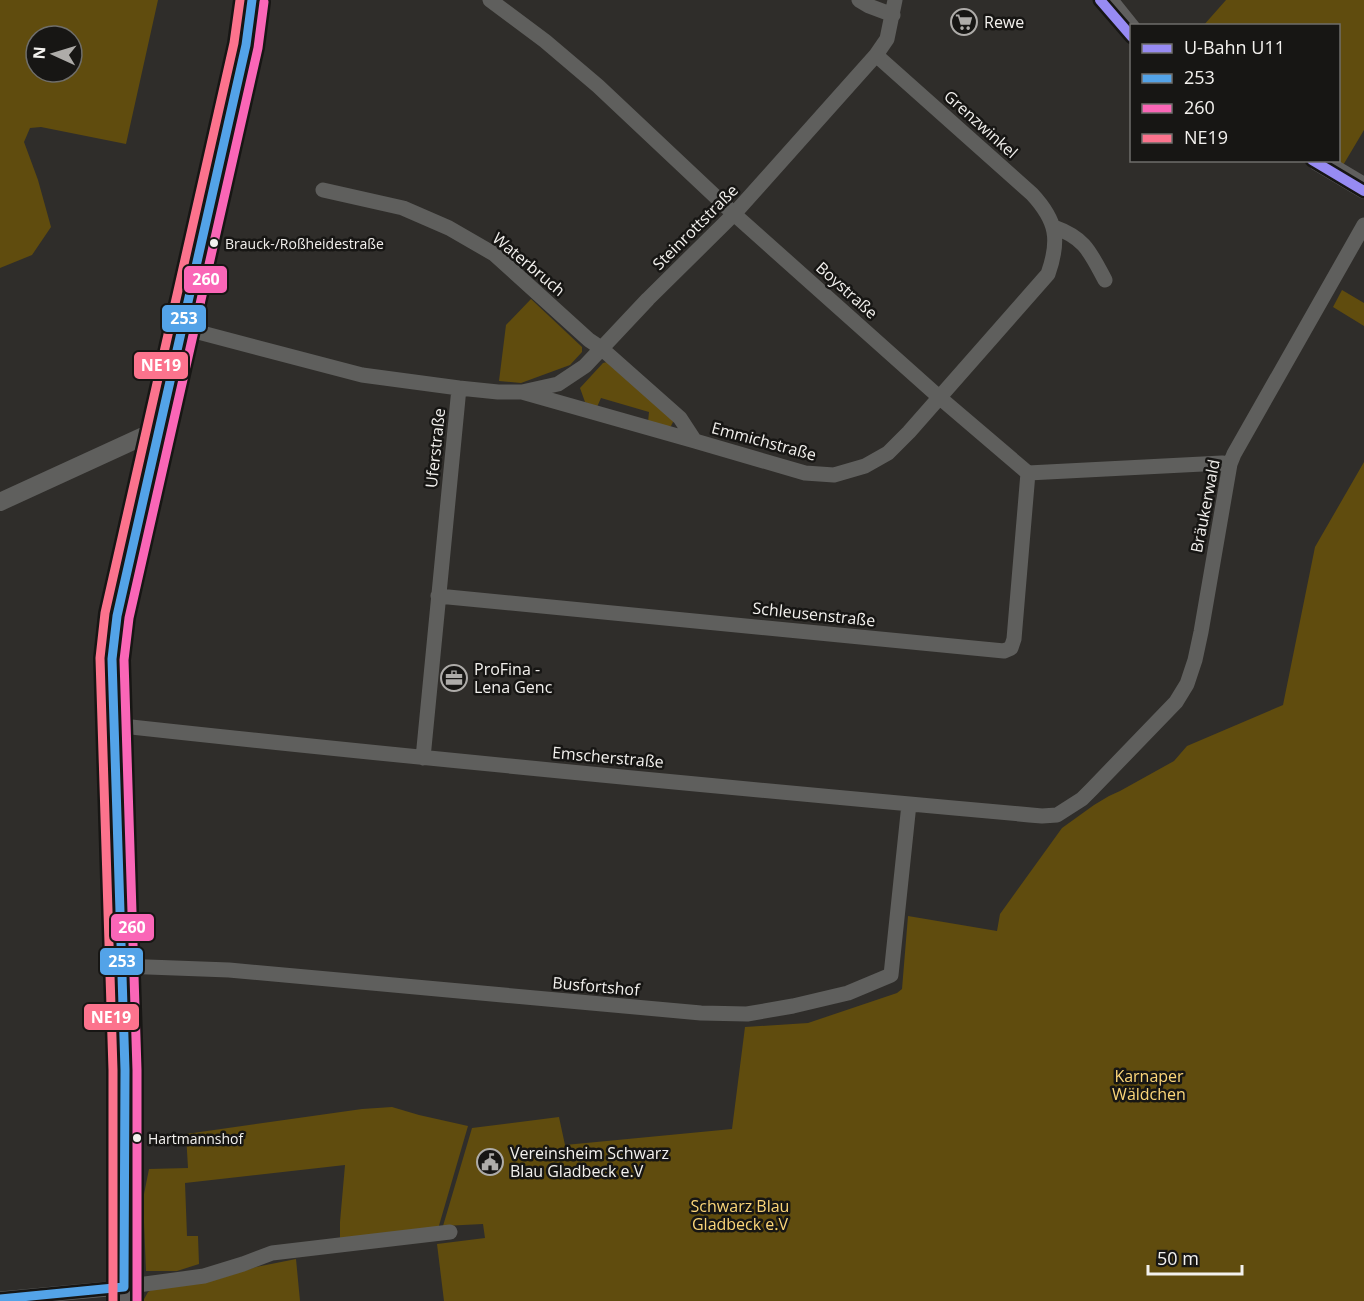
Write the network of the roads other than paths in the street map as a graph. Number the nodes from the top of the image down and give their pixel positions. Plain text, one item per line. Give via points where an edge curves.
1 (490, 0) edge
2 (859, 0) edge
3 (1107, 0) edge
4 (894, 8) edge
5 (250, 10) edge
6 (1130, 31) edge
7 (876, 55) junction
8 (1320, 162) edge
9 (1364, 188) edge
10 (323, 190) dead end
11 (734, 214) junction
12 (1364, 225) edge
13 (1054, 227) junction
14 (1105, 280) dead end
15 (183, 328) junction
16 (601, 348) junction
17 (459, 388) junction
18 (522, 392) junction
19 (939, 397) junction
20 (159, 429) junction
21 (695, 441) junction
22 (1230, 464) junction
23 (1028, 473) junction
24 (0, 502) edge
25 (438, 596) junction
26 (113, 725) junction
27 (423, 758) junction
28 (1092, 789) joint
29 (909, 804) junction
30 (121, 966) junction
31 (450, 1232) dead end
32 (125, 1294) edge
33 (0, 1299) edge

1 - 11 street, Boystraße via 598,86
2 - 4 street via 869,6
3 - 6 main road
4 - 7 street, Steinrottstraße via 887,39
5 - 15 main road via 246,45
7 - 11 street, Steinrottstraße
7 - 13 street, Grenzwinkel via 1032,194
8 - 9 main road
10 - 16 street, Waterbruch via 403,208 449,228 494,254
11 - 16 street, Steinrottstraße
11 - 19 street, Boystraße
12 - 22 street, Bräukerwald
13 - 14 street, Grenzwinkel via 1083,244
13 - 19 street via 1055,246 1048,274
15 - 17 street, Uferstraße via 362,375
15 - 20 main road
16 - 18 street, Steinrottstraße via 585,366 558,384
16 - 21 street, Emmichstraße via 680,418
17 - 18 street, Steinrottstraße
17 - 25 street, Uferstraße
18 - 21 street, Emmichstraße
19 - 21 street, Emmichstraße via 888,453 865,466 834,475 805,473
19 - 23 street, Boystraße
20 - 24 street
20 - 26 main road via 117,616 112,659
22 - 23 street
22 - 28 street, Bräukerwald via 1201,632 1187,684 1176,702
23 - 25 street, Schleusenstraße via 1014,639 1011,648 1004,651
25 - 27 street, Uferstraße
26 - 27 street, Emscherstraße
26 - 30 main road
27 - 29 street, Emscherstraße
28 - 29 street, Emscherstraße via 1057,814 1042,816
29 - 30 street, Busfortshof via 891,975 848,993 794,1006 747,1014 701,1013 229,970
30 - 32 main road
31 - 32 street via 272,1252 204,1276
32 - 33 street

